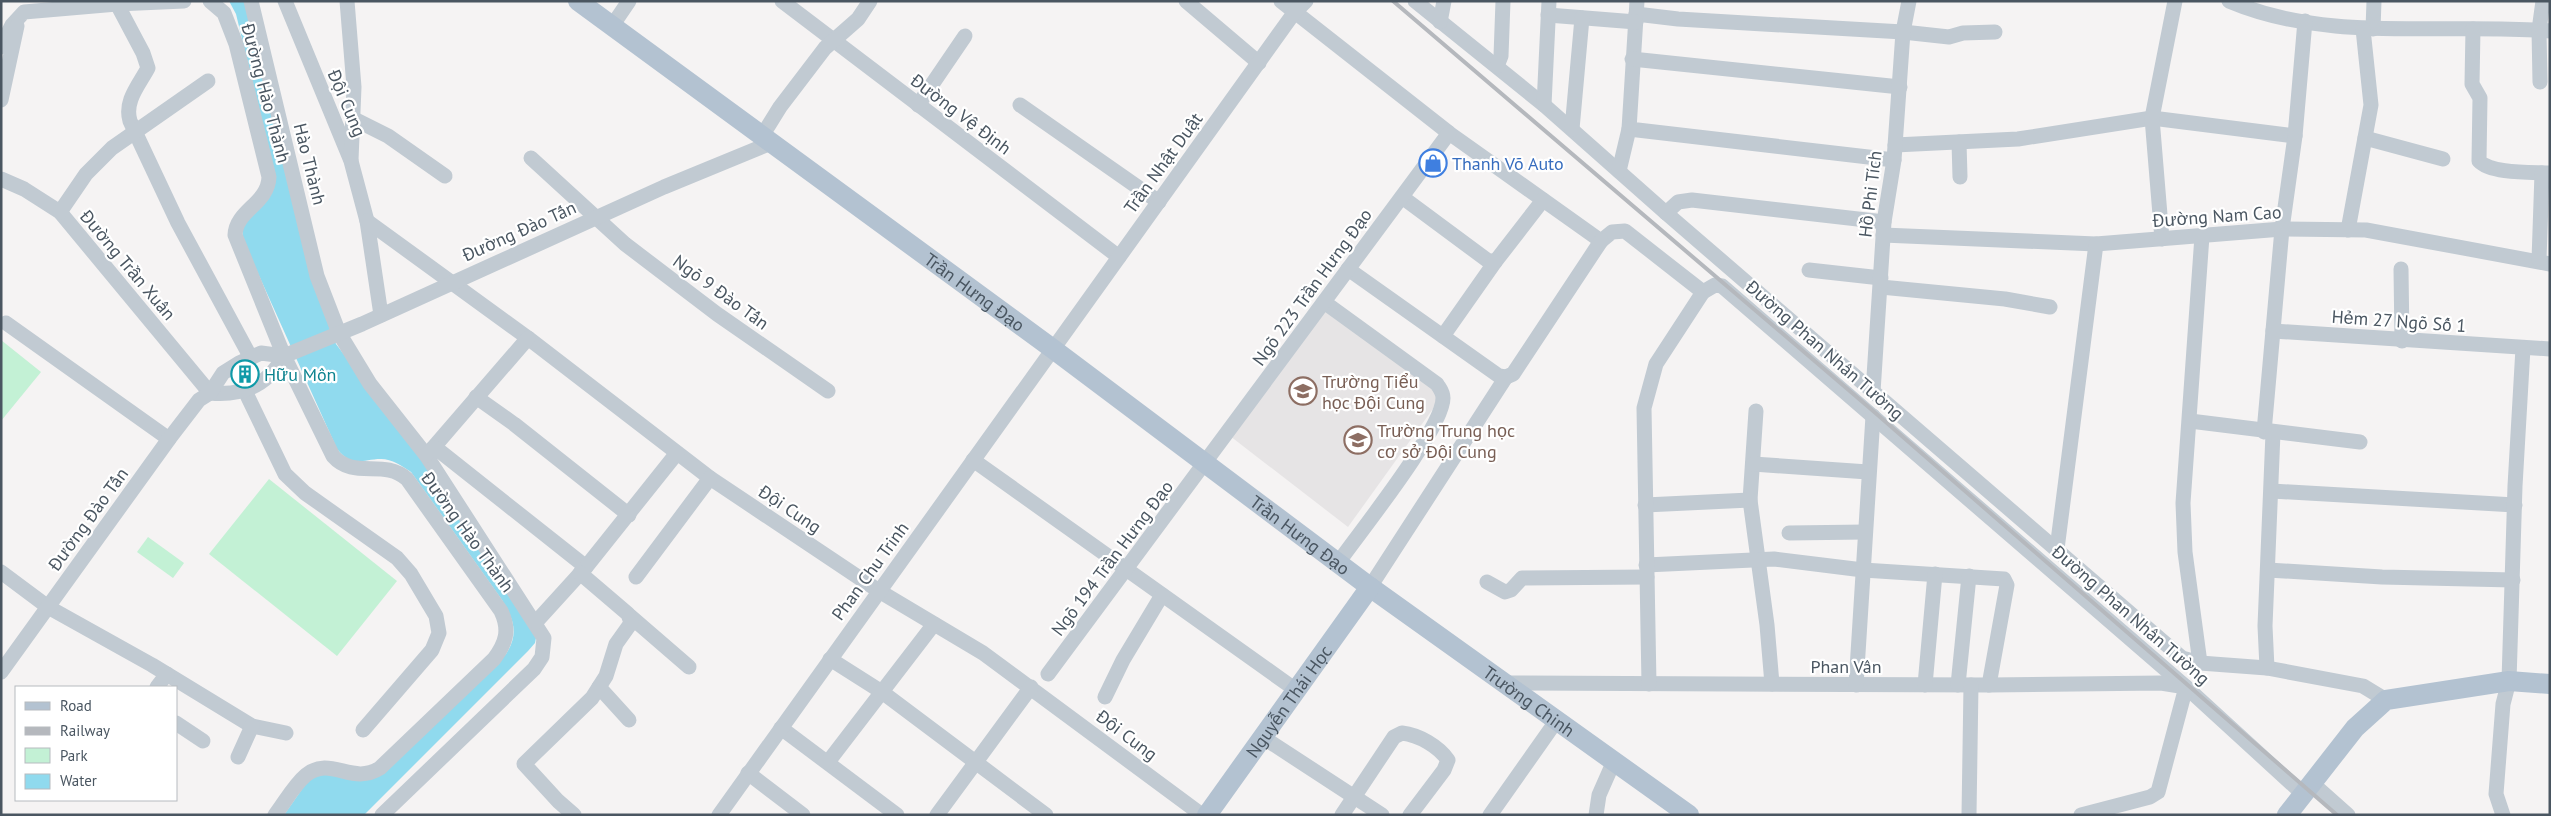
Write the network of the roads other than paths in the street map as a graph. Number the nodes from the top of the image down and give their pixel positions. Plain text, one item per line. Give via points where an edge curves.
1 (184, 1) edge
2 (210, 1) edge
3 (251, 1) edge
4 (284, 1) edge
5 (347, 1) edge
6 (578, 1) edge
7 (629, 1) edge
8 (782, 1) edge
9 (870, 1) edge
10 (1186, 1) edge
11 (1280, 1) edge
12 (1306, 1) edge
13 (1415, 1) edge
14 (1444, 1) edge
15 (1503, 1) edge
16 (1909, 1) edge
17 (2174, 1) edge
18 (2229, 1) edge
19 (2374, 1) edge
20 (2544, 1) edge
21 (117, 4) junction
22 (1549, 8) edge
23 (1636, 12) edge
24 (1294, 13) junction
25 (18, 17) junction
26 (1582, 18) junction
27 (2306, 21) junction
28 (1440, 22) junction
29 (612, 26) junction
30 (2368, 29) junction
31 (2473, 29) junction
32 (2544, 31) edge
33 (1903, 32) junction
34 (1995, 32) dead end
35 (965, 36) dead end
36 (835, 42) junction
37 (1, 48) edge
38 (1632, 59) junction
39 (1259, 63) junction
40 (1497, 66) junction
41 (208, 81) dead end
42 (2540, 82) dead end
43 (1900, 87) junction
44 (1, 100) edge
45 (918, 104) junction
46 (1544, 104) junction
47 (1020, 105) dead end
48 (2152, 118) junction
49 (354, 119) junction
50 (1572, 129) junction
51 (1629, 129) junction
52 (135, 131) junction
53 (1449, 132) junction
54 (2296, 136) junction
55 (2365, 138) junction
56 (766, 139) junction
57 (1959, 142) junction
58 (1895, 152) junction
59 (531, 158) dead end
60 (2443, 159) dead end
61 (351, 161) junction
62 (1619, 171) junction
63 (2546, 173) edge
64 (445, 176) dead end
65 (1960, 177) dead end
66 (1, 179) edge
67 (1402, 197) junction
68 (1543, 200) junction
69 (1159, 202) junction
70 (60, 212) junction
71 (1666, 213) junction
72 (595, 218) junction
73 (367, 221) junction
74 (1884, 229) junction
75 (2282, 229) junction
76 (2348, 230) junction
77 (2202, 236) junction
78 (2162, 239) junction
79 (1602, 241) junction
80 (2096, 244) junction
81 (1119, 257) junction
82 (1495, 262) junction
83 (2545, 262) edge
84 (1348, 269) junction
85 (2401, 269) dead end
86 (1809, 270) dead end
87 (1881, 282) junction
88 (450, 283) junction
89 (1703, 292) junction
90 (1324, 302) junction
91 (2050, 307) dead end
92 (382, 315) junction
93 (6, 323) dead end
94 (2273, 331) junction
95 (336, 334) junction
96 (1443, 336) junction
97 (528, 338) junction
98 (2402, 341) junction
99 (2524, 348) junction
100 (1053, 349) junction
101 (2550, 349) edge
102 (287, 355) junction
103 (251, 358) junction
104 (1506, 377) junction
105 (245, 391) junction
106 (828, 391) dead end
107 (1873, 392) junction
108 (210, 393) junction
109 (476, 397) junction
110 (1756, 411) dead end
111 (1873, 416) junction
112 (2190, 421) junction
113 (2269, 432) junction
114 (168, 439) junction
115 (2360, 442) dead end
116 (429, 452) junction
117 (678, 454) junction
118 (973, 460) junction
119 (1205, 463) junction
120 (1752, 464) junction
121 (1868, 472) junction
122 (710, 478) junction
123 (2272, 491) junction
124 (1750, 500) junction
125 (1645, 505) junction
126 (2515, 505) junction
127 (629, 515) junction
128 (1865, 532) junction
129 (1789, 533) dead end
130 (2057, 549) junction
131 (1758, 560) junction
132 (1338, 563) junction
133 (1127, 569) junction
134 (583, 570) junction
135 (1863, 570) junction
136 (2268, 570) junction
137 (1647, 571) junction
138 (1, 572) edge
139 (1935, 574) junction
140 (1969, 576) junction
141 (636, 577) dead end
142 (2513, 580) junction
143 (1487, 582) dead end
144 (1370, 587) junction
145 (879, 591) junction
146 (1162, 595) junction
147 (48, 607) junction
148 (630, 616) junction
149 (536, 622) junction
150 (934, 624) junction
151 (830, 659) junction
152 (2200, 663) junction
153 (689, 667) dead end
154 (2267, 668) junction
155 (1, 672) edge
156 (167, 674) junction
157 (1048, 674) dead end
158 (2509, 681) junction
159 (1505, 683) junction
160 (1649, 684) junction
161 (1772, 684) junction
162 (2550, 684) edge
163 (1856, 685) junction
164 (1925, 685) junction
165 (1965, 685) junction
166 (158, 686) edge
167 (1989, 686) junction
168 (599, 687) junction
169 (2186, 687) junction
170 (1031, 688) junction
171 (1296, 690) junction
172 (882, 692) junction
173 (1105, 698) dead end
174 (2386, 700) junction
175 (629, 720) dead end
176 (1556, 720) junction
177 (178, 724) edge
178 (252, 726) junction
179 (781, 728) junction
180 (363, 730) dead end
181 (286, 734) dead end
182 (1264, 738) junction
183 (203, 741) dead end
184 (238, 757) dead end
185 (1614, 761) junction
186 (828, 762) junction
187 (976, 762) junction
188 (748, 773) junction
189 (1354, 797) junction
190 (2300, 803) edge
191 (276, 815) edge
192 (382, 815) edge
193 (574, 815) edge
194 (719, 815) edge
195 (803, 815) edge
196 (897, 815) edge
197 (937, 815) edge
198 (1046, 815) edge
199 (1202, 815) edge
200 (1207, 815) edge
201 (1342, 815) edge
202 (1382, 815) edge
203 (1410, 815) edge
204 (1490, 815) edge
205 (1596, 815) edge
206 (1689, 815) edge
207 (1969, 815) edge
208 (2081, 815) edge
209 (2348, 815) edge
210 (2503, 815) edge

1 - 21 street
2 - 102 street, Đường Hào Thành via 224,12 230,27 269,178 266,192 235,226 235,235
3 - 95 street, Hào Thành via 317,276
4 - 61 street, Đội Cung
5 - 49 street
6 - 29 main road, Trần Hưng Đạo
7 - 29 street
8 - 36 street, Đường Vệ Định
9 - 36 street via 858,19
10 - 39 street
11 - 24 street
12 - 24 street, Trần Nhật Duật
13 - 28 street
14 - 28 street
15 - 40 street via 1501,56
16 - 33 street, Hồ Phi Tích
17 - 48 street
18 - 27 street via 2269,15
19 - 30 street
20 - 32 street
21 - 25 street via 32,11
21 - 52 street via 148,68 128,108
22 - 26 street
22 - 46 street
23 - 26 street
23 - 33 street via 1678,19
23 - 38 street
24 - 39 street, Trần Nhật Duật
24 - 53 street
25 - 37 street
25 - 44 street
26 - 50 street
27 - 30 street
27 - 54 street
28 - 40 street
29 - 56 main road, Trần Hưng Đạo
30 - 31 street
30 - 55 street via 2371,105
31 - 32 street
31 - 63 street via 2472,84 2480,98 2479,161 2484,166 2499,170
32 - 42 street
33 - 34 street via 1949,38 1963,33
33 - 43 street, Hồ Phi Tích
35 - 45 street
36 - 45 street, Đường Vệ Định
36 - 56 street via 825,48 780,108
38 - 43 street
38 - 51 street
39 - 69 street, Trần Nhật Duật
40 - 46 street
41 - 52 street
43 - 58 street, Hồ Phi Tích
45 - 81 street, Đường Vệ Định
46 - 50 street
47 - 69 street
48 - 54 street
48 - 57 street via 2018,139
48 - 78 street
49 - 61 street
49 - 64 street via 388,136
50 - 62 street
51 - 58 street
51 - 62 street
52 - 70 street via 90,169
52 - 103 street via 178,223
53 - 67 street, Ngõ 223 Trần Hưng Đạo
53 - 68 street
54 - 75 street
55 - 60 street
55 - 76 street
56 - 72 street, Đường Đào Tấn
56 - 100 main road, Trần Hưng Đạo
57 - 58 street
57 - 65 street
58 - 74 street, Hồ Phi Tích
59 - 72 street, Ngõ 9 Đào Tấn
61 - 73 street, Đội Cung
62 - 71 street
63 - 83 street
66 - 70 street, Đường Trần Xuân
67 - 82 street via 1487,260
67 - 84 street, Ngõ 223 Trần Hưng Đạo
68 - 79 street
68 - 82 street
69 - 81 street, Trần Nhật Duật
70 - 108 street, Đường Trần Xuân
71 - 74 street, Đường Nam Cao via 1678,202 1692,200
71 - 107 street
72 - 88 street, Đường Đào Tấn
72 - 106 street, Ngõ 9 Đào Tấn via 702,303
73 - 88 street, Đội Cung
73 - 92 street, Đội Cung
74 - 80 street, Đường Nam Cao
74 - 87 street, Hồ Phi Tích
75 - 76 street, Đường Nam Cao
75 - 77 street, Đường Nam Cao
75 - 94 street
76 - 83 street, Đường Nam Cao via 2366,230
77 - 78 street, Đường Nam Cao
77 - 112 street
78 - 80 street, Đường Nam Cao
79 - 89 street via 1612,232 1625,231
79 - 104 street via 1513,374
80 - 130 street
81 - 100 street, Trần Nhật Duật
82 - 96 street
84 - 90 street, Ngõ 223 Trần Hưng Đạo
84 - 96 street
85 - 98 street
86 - 87 street
87 - 91 street
87 - 107 street, Hồ Phi Tích
88 - 92 street, Đường Đào Tấn
88 - 97 street, Đội Cung
89 - 111 street, Đường Phan Nhân Tường via 1715,285 1722,286
89 - 125 street via 1656,364 1648,387 1644,408
90 - 119 street, Ngõ 223 Trần Hưng Đạo
90 - 132 street via 1437,384 1443,399 1431,429 1410,464
92 - 95 street, Đường Đào Tấn
93 - 114 street
94 - 98 street, Hẻm 27 Ngõ Số 1
94 - 113 street
95 - 102 street, Đường Đào Tấn
95 - 116 street, Hào Thành via 370,384
96 - 104 street via 1499,376
97 - 109 street
97 - 117 street, Đội Cung
98 - 99 street, Hẻm 27 Ngõ Số 1
99 - 101 street, Hẻm 27 Ngõ Số 1
99 - 126 street
100 - 118 street, Phan Chu Trinh
100 - 119 main road, Trần Hưng Đạo
102 - 103 street, Đường Đào Tấn via 261,353
102 - 105 street, Đường Đào Tấn via 266,379
102 - 191 street, Đường Hào Thành via 333,456 351,468 389,468 407,479 501,611 507,628 506,641 494,659 380,768 366,776 332,768 314,770 299,782
103 - 108 street, Đường Đào Tấn via 223,373
104 - 144 street
105 - 108 street, Đường Đào Tấn
105 - 180 street via 285,474 305,493 397,558 411,574 436,616 439,633 432,650
107 - 130 street
108 - 114 street, Đường Đào Tấn via 198,400
109 - 116 street
109 - 127 street
110 - 120 street
111 - 121 street
111 - 169 street, Đường Phan Nhân Tường
112 - 113 street
112 - 152 street via 2183,513
113 - 115 street
113 - 123 street
114 - 147 street, Đường Đào Tấn
116 - 134 street
116 - 149 street
117 - 122 street, Đội Cung
117 - 127 street
118 - 133 street
118 - 145 street, Phan Chu Trinh
119 - 132 main road, Trần Hưng Đạo
119 - 133 street, Ngõ 194 Trần Hưng Đạo
120 - 121 street
120 - 124 street
121 - 128 street
122 - 141 street
122 - 145 street, Đội Cung
123 - 126 street
123 - 136 street
124 - 125 street
124 - 131 street
125 - 137 street
126 - 142 street
127 - 134 street
128 - 129 street
128 - 135 street
130 - 152 street via 2174,653
131 - 135 street via 1774,558
131 - 137 street via 1724,560
131 - 161 street
132 - 144 main road, Trần Hưng Đạo
133 - 146 street
133 - 157 street, Ngõ 194 Trần Hưng Đạo
134 - 148 street
134 - 149 street
135 - 139 street
135 - 163 street
136 - 142 street
136 - 154 street
137 - 143 street via 1522,578 1505,592
137 - 160 street
138 - 147 street
139 - 140 street
139 - 164 street
140 - 165 street
140 - 167 street via 2000,577 2007,585
142 - 158 street
144 - 159 main road, Trường Chinh
144 - 171 main road, Nguyễn Thái Học
145 - 150 street, Đội Cung
145 - 151 street, Phan Chu Trinh
146 - 171 street
146 - 173 street via 1123,660
147 - 155 street, Đường Đào Tấn
147 - 156 street
148 - 153 street
148 - 168 street via 630,625 616,644
149 - 192 street via 545,645 538,663
150 - 170 street, Đội Cung via 983,653
150 - 172 street
151 - 172 street
151 - 179 street, Phan Chu Trinh
152 - 154 street
154 - 174 street via 2363,686
156 - 166 street
156 - 178 street
158 - 162 main road
158 - 174 main road
158 - 210 street via 2503,704 2496,794
159 - 160 street, Phan Vân
159 - 176 main road, Trường Chinh
160 - 161 street, Phan Vân
161 - 163 street, Phan Vân
163 - 164 street, Phan Vân
164 - 165 street, Phan Vân
165 - 167 street, Phan Vân
165 - 207 street
167 - 169 street, Phan Vân via 2161,683
168 - 175 street
168 - 193 street via 586,704 524,764
169 - 190 street, Đường Phan Nhân Tường
169 - 208 street via 2158,792 2150,797
170 - 187 street
170 - 199 street, Đội Cung
171 - 182 main road, Nguyễn Thái Học
172 - 186 street
172 - 187 street
174 - 190 main road via 2355,728
176 - 185 main road, Trường Chinh
176 - 204 street
177 - 183 street
178 - 181 street
178 - 184 street
179 - 186 street
179 - 188 street, Phan Chu Trinh
182 - 189 street
182 - 200 main road, Nguyễn Thái Học
185 - 205 street via 1599,795
185 - 206 main road, Trường Chinh
186 - 196 street
187 - 197 street
187 - 198 street
188 - 194 street, Phan Chu Trinh
188 - 195 street
189 - 201 street
189 - 202 street
189 - 203 street via 1394,737 1402,733 1411,734 1448,760
190 - 209 street, Đường Phan Nhân Tường

